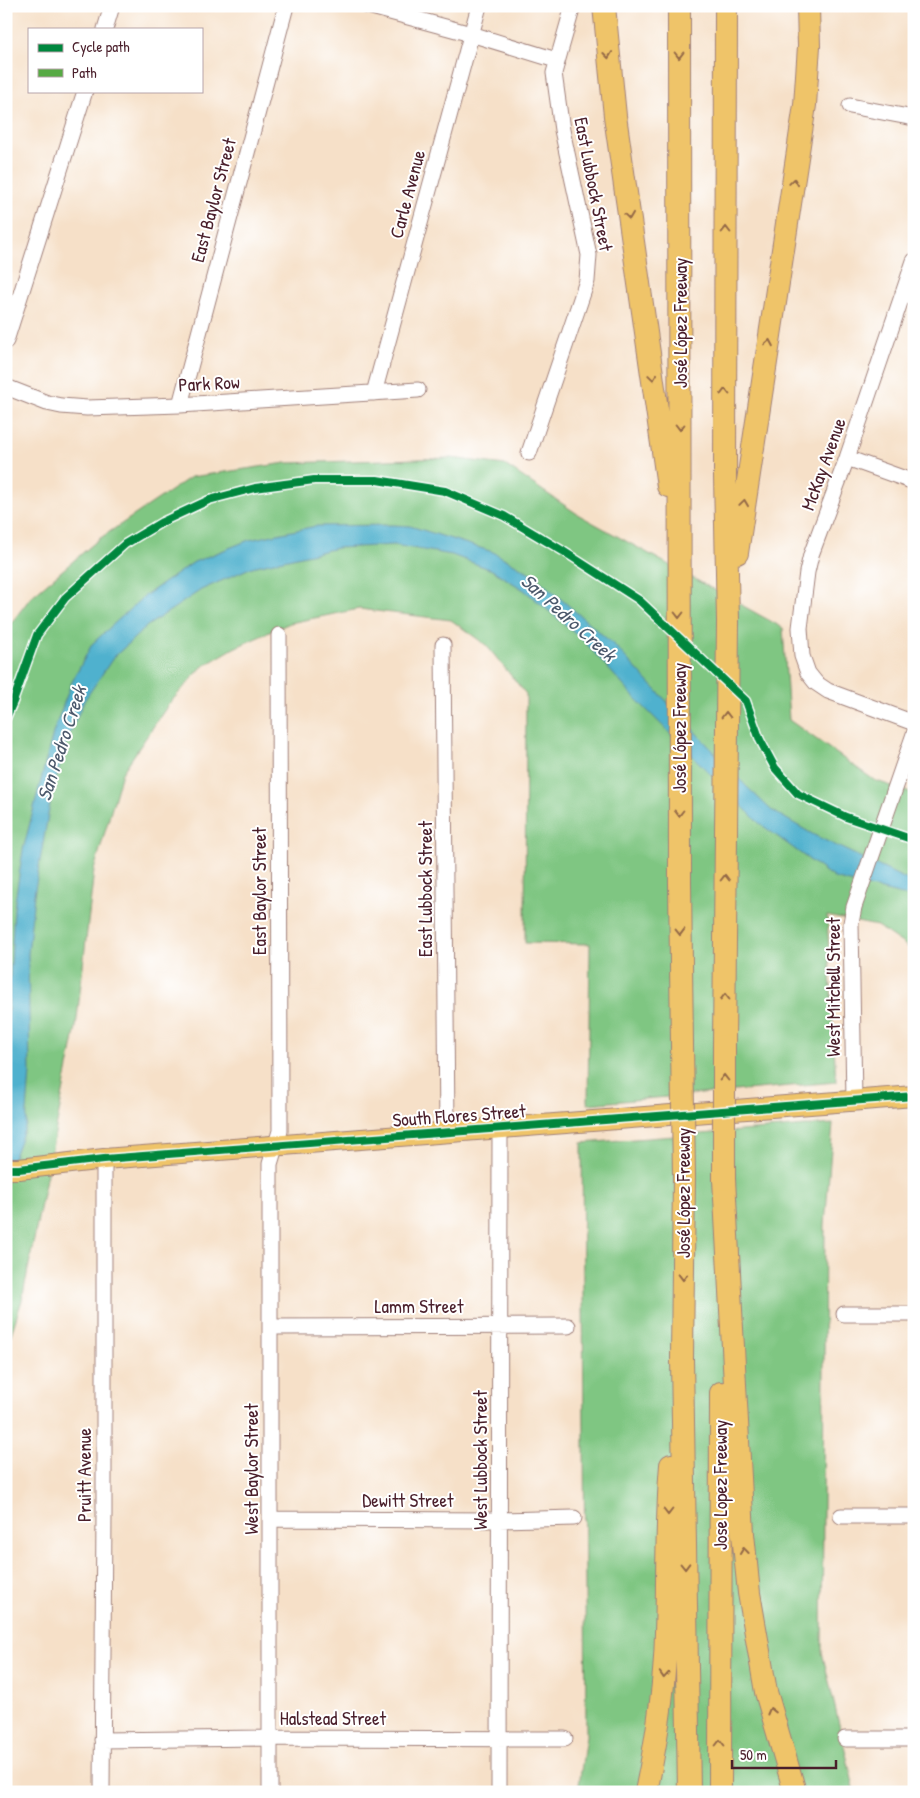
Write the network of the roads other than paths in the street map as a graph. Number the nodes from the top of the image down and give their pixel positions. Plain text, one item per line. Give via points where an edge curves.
1 (112, 6) edge
2 (286, 6) edge
3 (368, 6) edge
4 (479, 6) edge
5 (572, 6) edge
6 (604, 6) edge
7 (679, 6) edge
8 (726, 6) edge
9 (808, 6) edge
10 (104, 28) edge
11 (471, 34) junction
12 (556, 60) junction
13 (85, 92) edge
14 (850, 106) dead end
15 (914, 118) edge
16 (914, 261) edge
17 (6, 341) edge
18 (6, 386) edge
19 (418, 390) dead end
20 (374, 393) junction
21 (180, 405) junction
22 (529, 453) dead end
23 (847, 458) junction
24 (914, 482) edge
25 (679, 566) junction
26 (727, 627) junction
27 (279, 635) dead end
28 (443, 645) dead end
29 (914, 723) edge
30 (914, 734) edge
31 (914, 1096) edge
32 (854, 1100) junction
33 (500, 1129) junction
34 (446, 1132) junction
35 (275, 1146) junction
36 (104, 1159) junction
37 (6, 1169) edge
38 (724, 1179) junction
39 (844, 1314) dead end
40 (914, 1314) edge
41 (500, 1326) junction
42 (568, 1326) dead end
43 (270, 1327) junction
44 (682, 1360) junction
45 (841, 1516) dead end
46 (914, 1516) edge
47 (574, 1518) dead end
48 (271, 1519) junction
49 (499, 1520) junction
50 (270, 1738) junction
51 (499, 1738) junction
52 (565, 1739) dead end
53 (845, 1739) dead end
54 (914, 1739) edge
55 (102, 1740) junction
56 (102, 1792) edge
57 (270, 1792) edge
58 (499, 1792) edge
59 (646, 1792) edge
60 (688, 1792) edge
61 (720, 1792) edge
62 (795, 1792) edge

1 - 10 street
2 - 21 street, East Baylor Street
3 - 11 street
4 - 11 street, Carle Avenue
5 - 12 street, East Lubbock Street
6 -> 25 highway via 615,116
7 -> 25 highway, José López Freeway
26 -> 8 highway
26 -> 9 highway via 805,105
11 - 12 street
11 - 20 street, Carle Avenue
12 - 22 street, East Lubbock Street via 554,73 562,130 589,264 582,298
13 - 17 street
14 - 15 street
16 - 23 street, McKay Avenue
18 - 21 street, Park Row via 61,406
19 - 20 street, Park Row
20 - 21 street, Park Row
23 - 24 street
23 - 29 street, McKay Avenue via 807,572 800,628 802,656 808,673 828,691
25 -> 44 highway, José López Freeway, bridge via 684,1176
38 -> 26 highway, bridge
27 - 35 street, East Baylor Street via 280,1131
28 - 34 street, East Lubbock Street
30 - 32 street, West Mitchell Street via 854,906 851,923
31 - 32 main road, South Flores Street
32 - 33 main road, South Flores Street
33 - 34 main road, South Flores Street
33 - 41 street, West Lubbock Street
34 - 35 main road, South Flores Street
35 - 36 main road, South Flores Street
35 - 43 street, West Baylor Street via 270,1164
36 - 37 main road, South Flores Street
36 - 55 street, Pruitt Avenue
61 -> 38 highway, Jose Lopez Freeway
62 -> 38 highway via 766,1692 749,1594
39 - 40 street
41 - 42 street, Lamm Street
41 - 43 street, Lamm Street
41 - 49 street, West Lubbock Street
43 - 48 street, West Baylor Street
44 -> 59 highway via 668,1501 664,1680
44 -> 60 highway, Jose Lopez Freeway
45 - 46 street
47 - 49 street, Dewitt Street
48 - 49 street, Dewitt Street
48 - 50 street, West Baylor Street
49 - 51 street, West Lubbock Street
50 - 51 street, Halstead Street
50 - 55 street, Halstead Street
50 - 57 street, West Baylor Street
51 - 52 street, Halstead Street
51 - 58 street, West Lubbock Street
53 - 54 street
55 - 56 street, Pruitt Avenue

